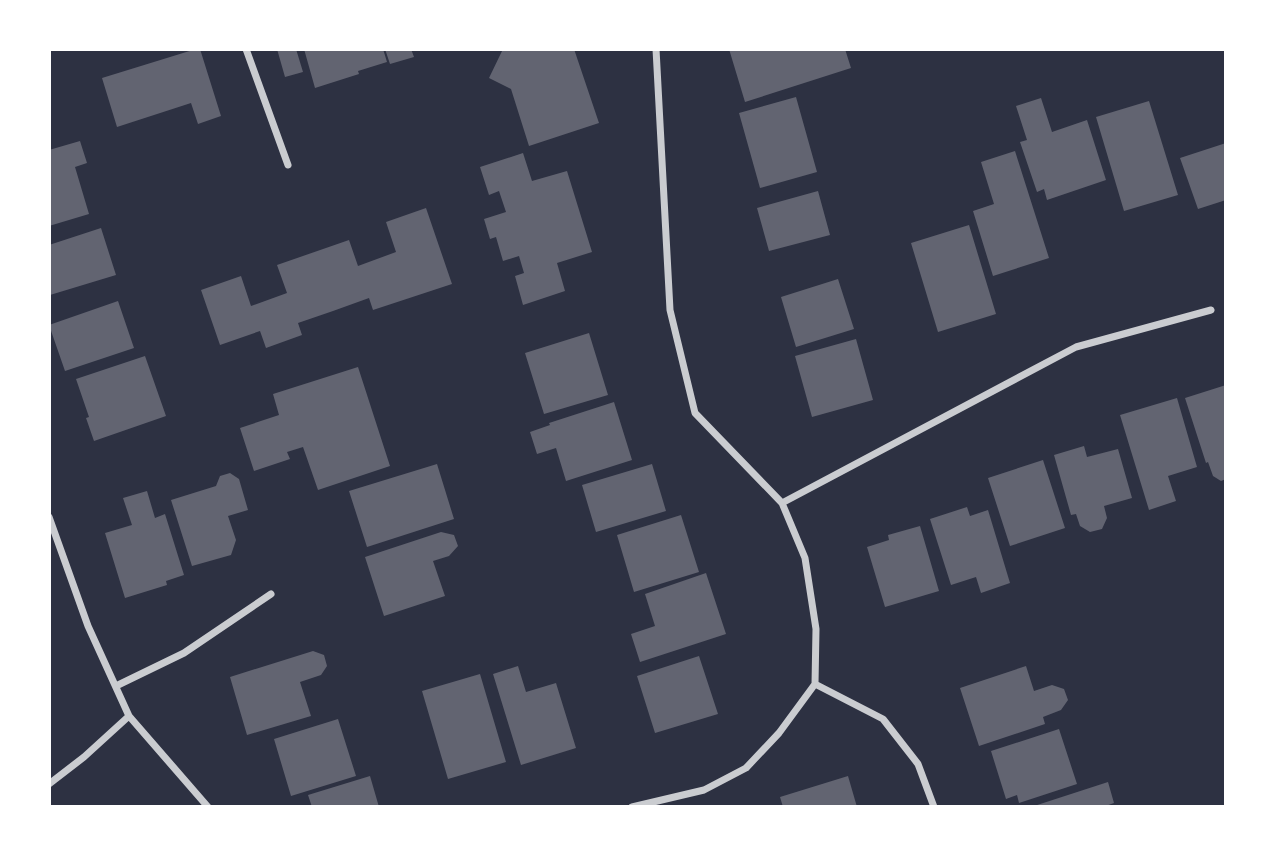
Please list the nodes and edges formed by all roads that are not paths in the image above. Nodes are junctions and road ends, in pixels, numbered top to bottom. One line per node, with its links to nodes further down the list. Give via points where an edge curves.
1 (246, 49): 3 (street)
2 (656, 49): 5 (street, via 670,310 695,413)
3 (288, 165)
4 (1211, 310): 5 (street, via 1076,347)
5 (782, 503): 8 (street, via 805,558 816,629)
6 (49, 517): 9 (street, via 88,626)
7 (271, 594): 9 (street, via 184,653)
8 (815, 684): 13 (street, via 746,768 704,790); 14 (street, via 883,719 918,764)
9 (116, 687): 10 (street)
10 (129, 716): 11 (street); 12 (street)
11 (49, 784)
12 (208, 807)
13 (632, 807)
14 (934, 807)

